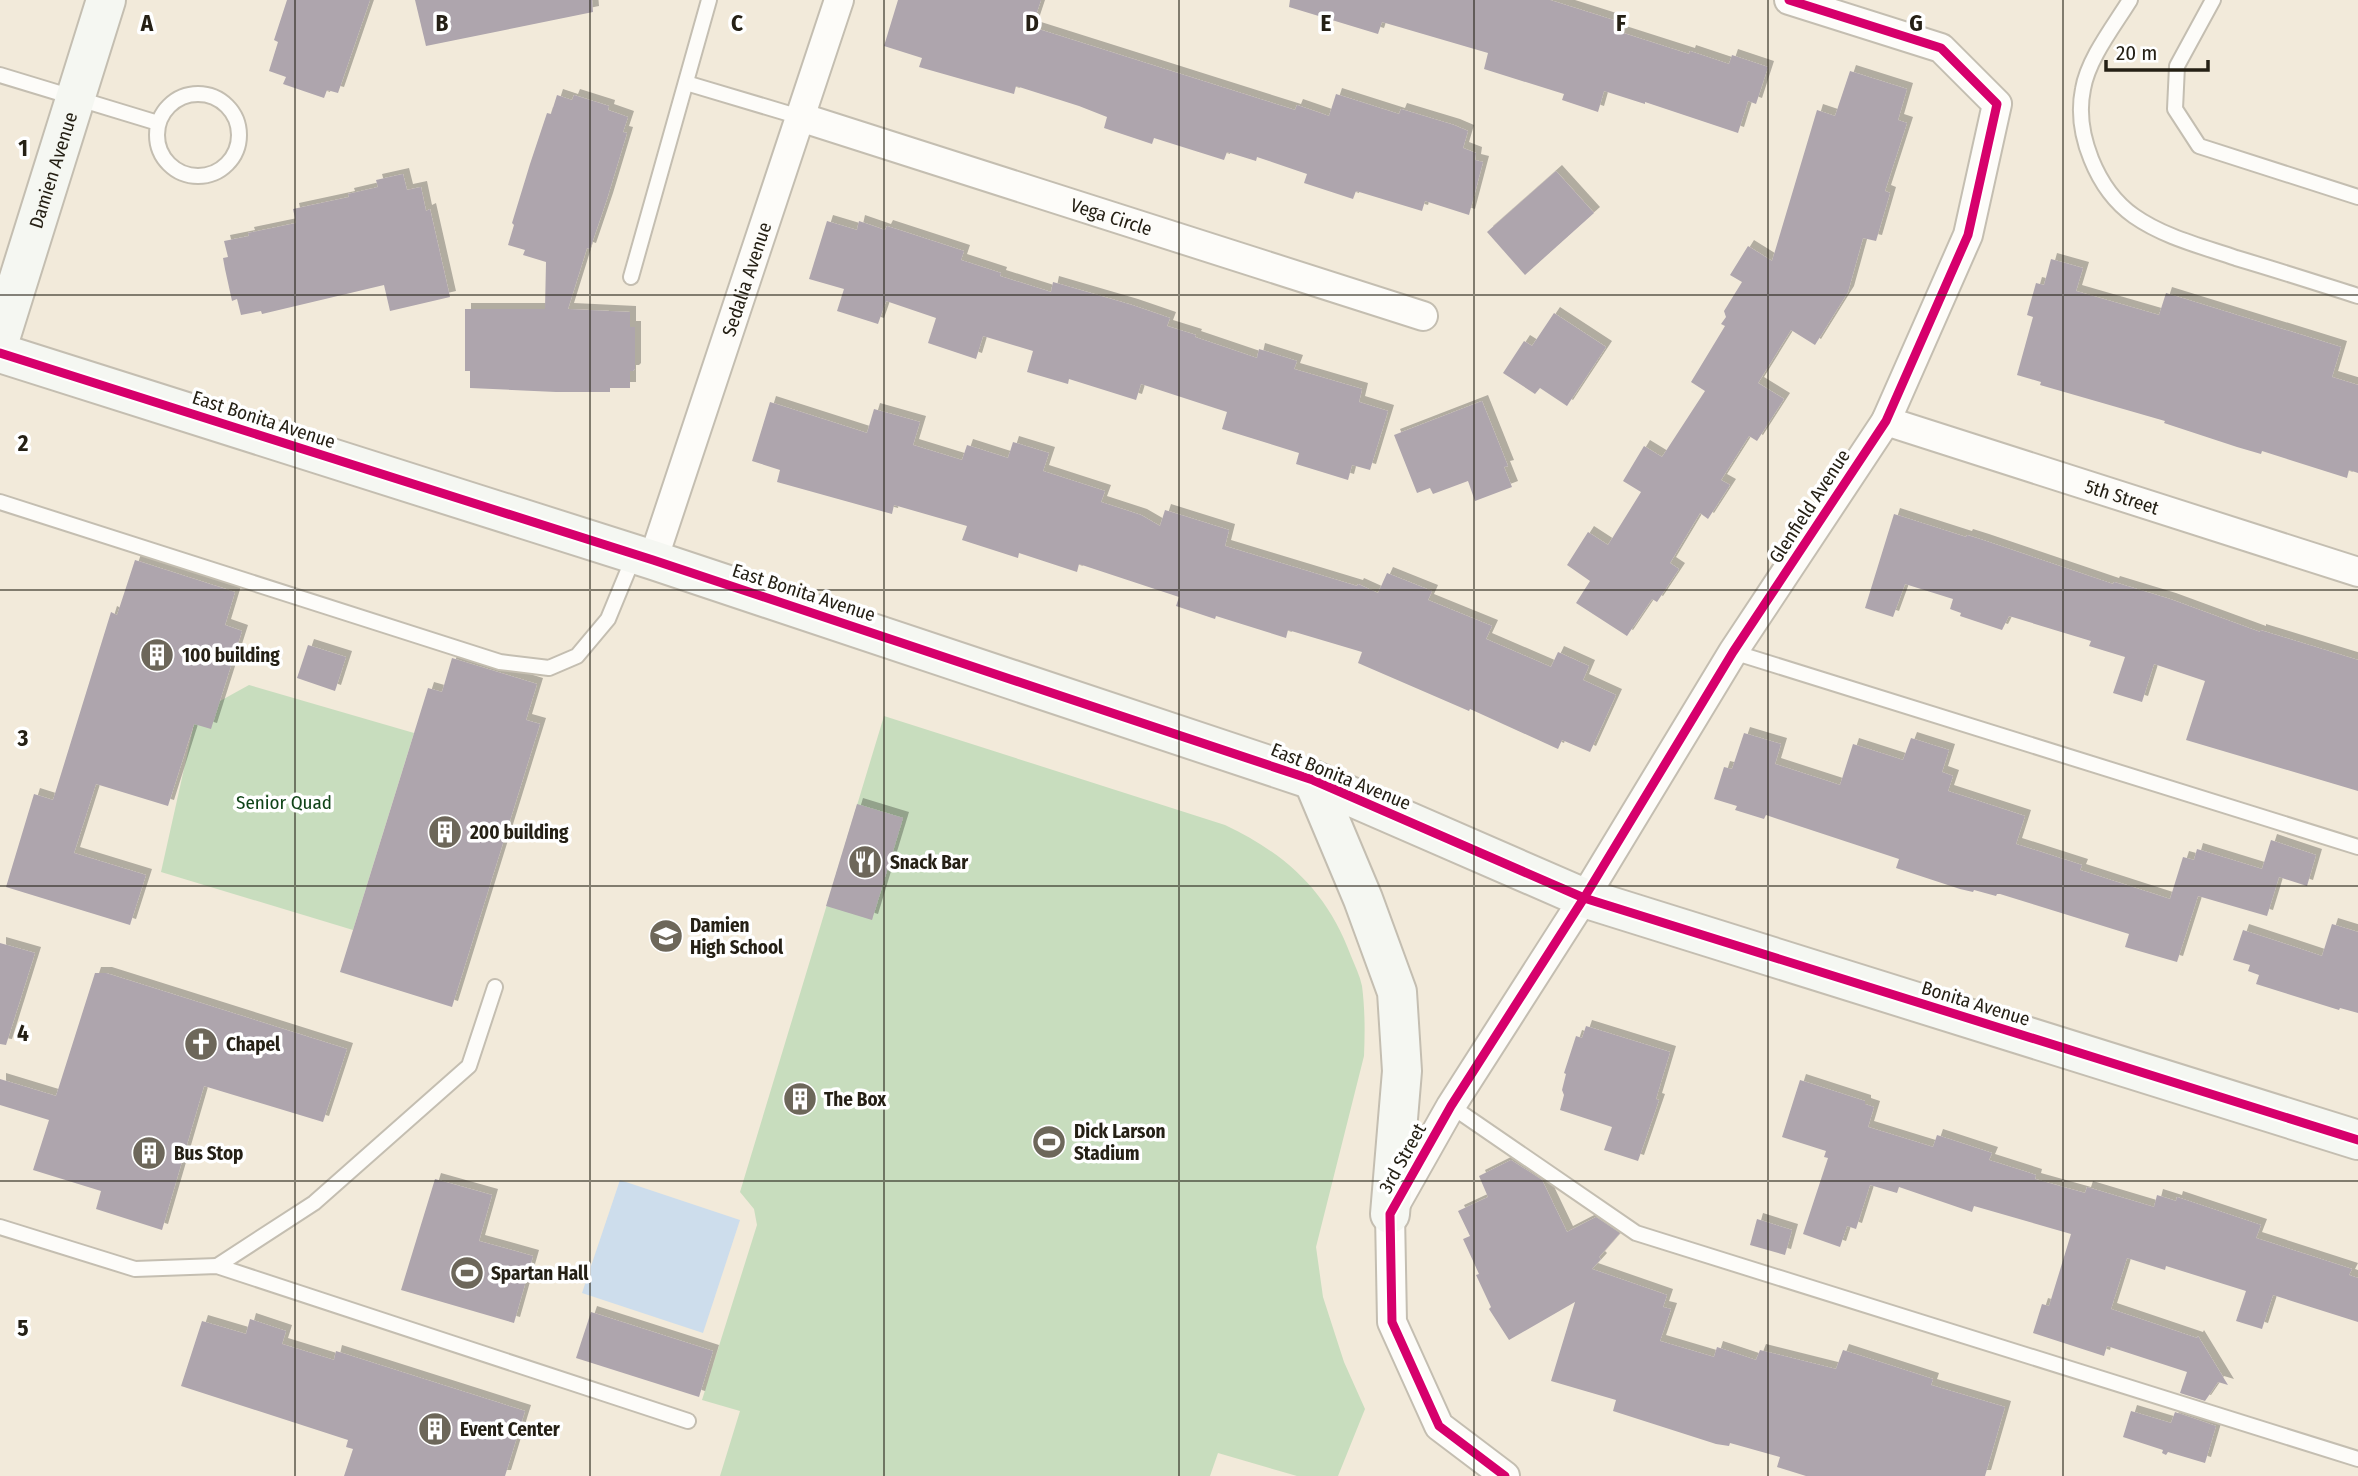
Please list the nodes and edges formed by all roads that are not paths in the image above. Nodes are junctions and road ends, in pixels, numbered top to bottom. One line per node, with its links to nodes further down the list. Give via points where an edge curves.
1 (106, 0): 9 (main road, Damien Avenue)
2 (709, 0): 8 (lane)
3 (839, 0): 10 (street, Sedalia Avenue)
4 (1789, 0): 18 (street, Glenfield Avenue, via 1941,48 1997,104 1968,234)
5 (2130, 0): 14 (lane, via 2097,53 2083,89 2089,158 2105,185 2132,215 2174,238)
6 (2213, 0): 12 (lane, via 2178,66 2175,109 2199,146)
7 (0, 75): 9 (lane)
8 (685, 83): 10 (lane); 13 (lane)
9 (74, 98): 11 (lane); 16 (main road, Damien Avenue)
10 (800, 117): 15 (street, Vega Circle); 20 (street, Sedalia Avenue)
11 (158, 123): 11 (lane, via 156,135 163,158 181,173 209,175 231,160 238,147 236,119 229,108 204,94 171,104)
12 (2358, 197)
13 (631, 277)
14 (2358, 296)
15 (1423, 316)
16 (0, 339)
17 (0, 353): 20 (main road, East Bonita Avenue)
18 (1886, 421): 21 (street, 5th Street); 22 (street, Glenfield Avenue)
19 (0, 502): 20 (lane, via 500,662 549,668 577,656 608,619)
20 (644, 558): 23 (main road, East Bonita Avenue)
21 (2358, 572)
22 (1734, 652): 24 (lane); 25 (street, Glenfield Avenue)
23 (1313, 780): 25 (main road, East Bonita Avenue); 29 (main road, via 1397,992 1402,1071)
24 (2358, 847)
25 (1584, 898): 27 (street, 3rd Street); 28 (main road, Bonita Avenue)
26 (495, 987): 31 (lane, via 469,1066 314,1203)
27 (1451, 1106): 29 (street, 3rd Street); 33 (lane, via 1636,1233)
28 (2358, 1140)
29 (1390, 1214): 34 (street, 3rd Street, via 1392,1322 1439,1426)
30 (0, 1227): 31 (lane, via 135,1269)
31 (217, 1266): 32 (lane)
32 (688, 1421)
33 (2358, 1459)
34 (1505, 1476)

